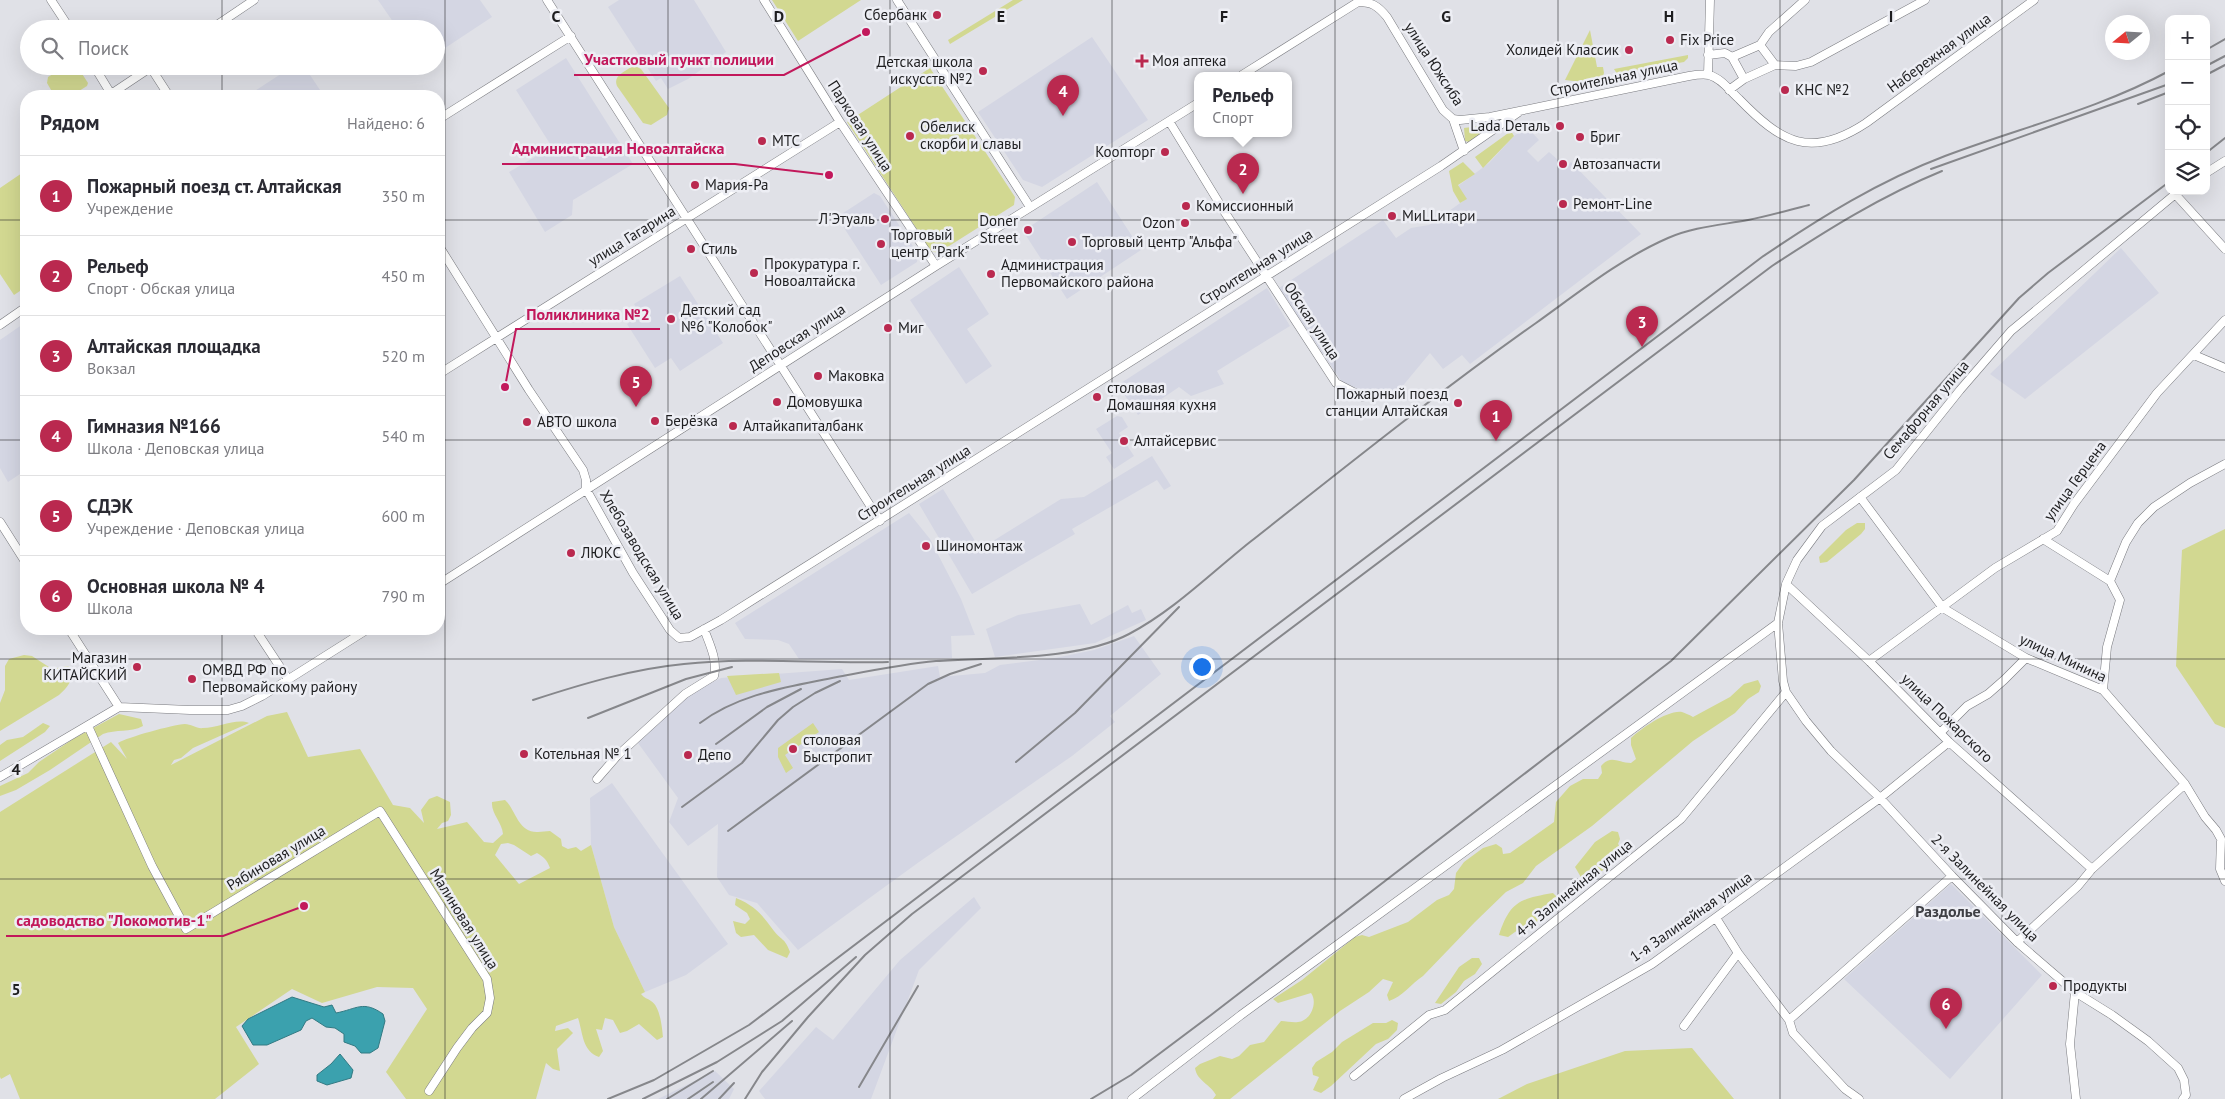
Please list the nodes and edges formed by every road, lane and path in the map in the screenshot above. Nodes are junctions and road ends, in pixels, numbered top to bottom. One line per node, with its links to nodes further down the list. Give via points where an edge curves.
1 (51, 0): 11 (street)
2 (254, 0): 12 (street)
3 (547, 0): 13 (street)
4 (764, 0): 33 (street, Парковая улица)
5 (896, 0): 39 (street)
6 (1710, 0): 15 (street)
7 (1805, 0): 14 (street, via 1769,32)
8 (1925, 0): 17 (street, via 1811,62 1796,66)
9 (2034, 0): 27 (street, Набережная улица, via 1859,128 1829,141 1808,143 1792,140 1771,128)
10 (1368, 1): 18 (street, улица Южсиба, via 1358,2); 31 (street, улица Южсиба, via 1386,17 1443,110)
11 (64, 20)
12 (224, 20)
13 (571, 36): 30 (street); 40 (street)
14 (1760, 45): 16 (street); 17 (street)
15 (1708, 54): 16 (street, via 1725,53); 22 (street)
16 (1732, 58): 23 (street)
17 (1775, 64): 23 (street)
18 (1247, 72)
19 (99, 75): 24 (street)
20 (140, 75): 25 (street)
21 (157, 75): 26 (street)
22 (1708, 75): 27 (street); 29 (street, Строительная улица, via 1689,76)
23 (1744, 79): 27 (street)
24 (108, 90)
25 (118, 90)
26 (165, 90)
27 (1730, 90)
28 (1194, 105): 32 (street, Деповская улица)
29 (1520, 112): 31 (street, via 1472,120); 34 (street, Строительная улица)
30 (445, 115)
31 (1452, 119): 34 (street, улица Южсиба)
32 (1169, 121): 39 (street, Деповская улица); 44 (street, Обская улица)
33 (840, 122): 40 (street, улица Гагарина); 43 (street, Парковая улица)
34 (1464, 151): 44 (street, Строительная улица)
35 (2225, 161): 36 (street)
36 (2210, 171)
37 (2175, 195): 56 (street, Семафорная улица, via 2011,331 1896,470)
38 (2179, 195): 41 (street, Семафорная улица)
39 (1030, 207): 43 (street, Деповская улица)
40 (687, 218): 48 (street, улица Гагарина); 50 (street)
41 (2225, 249)
42 (445, 256): 48 (street, Хлебозаводская улица)
43 (936, 266): 50 (street, Деповская улица)
44 (1266, 277): 53 (street, Обская улица, via 1336,383); 57 (street, Строительная улица)
45 (20, 311): 47 (street)
46 (2225, 320): 49 (street, улица Герцена)
47 (0, 325)
48 (496, 338): 52 (street, улица Гагарина); 55 (street, Хлебозаводская улица, via 583,470)
49 (2194, 355): 51 (street); 59 (street, улица Герцена, via 2157,393 2057,531)
50 (781, 366): 55 (street, Деповская улица); 57 (street)
51 (2225, 368)
52 (445, 370)
53 (1363, 397)
54 (2225, 464): 62 (street, via 2154,507 2138,523 2126,542)
55 (586, 489): 61 (street, Деповская улица); 70 (street, Хлебозаводская улица, via 633,573 670,630 679,638)
56 (1860, 497): 63 (street, Семафорная улица, via 1822,526 1796,560); 64 (street, улица Минина)
57 (880, 521): 66 (street, Строительная улица)
58 (0, 522): 60 (street)
59 (2043, 539): 62 (street); 64 (street, улица Герцена, via 1995,568)
60 (20, 554)
61 (445, 580)
62 (2110, 581): 74 (street, via 2120,600 2107,647)
63 (1786, 584): 65 (street, Семафорная улица); 72 (street, улица Пожарского)
64 (1943, 608): 71 (street, улица Минина); 72 (street, улица Герцена)
65 (1778, 622): 75 (street, Семафорная улица); 97 (street, via 1241,1015)
66 (704, 628): 70 (street, Строительная улица); 81 (street, via 714,657 714,676 686,694 617,756)
67 (72, 635): 76 (street)
68 (258, 635): 73 (street)
69 (358, 635): 73 (street)
70 (690, 637)
71 (2026, 658): 74 (street, улица Минина); 78 (street, via 1988,694 1967,706)
72 (1868, 661): 78 (street, улица Пожарского)
73 (288, 679): 76 (street, via 250,703 235,708)
74 (2103, 690): 82 (street, улица Минина)
75 (1786, 692): 83 (street, Семафорная улица, via 1831,751); 95 (street, 4-я Залинейная улица, via 1681,819 1445,1010 1429,1015)
76 (119, 707): 77 (street)
77 (88, 726): 80 (street); 84 (street, Рябиновая улица, via 152,866 186,929)
78 (1941, 732): 79 (street, улица Пожарского)
79 (1949, 742): 83 (street, 1-я Залинейная улица); 86 (street, улица Пожарского)
80 (0, 778)
81 (597, 779)
82 (2184, 784): 85 (street, улица Минина); 86 (street)
83 (1880, 798): 87 (street, 2-я Залинейная улица); 89 (street, 1-я Залинейная улица)
84 (380, 811): 96 (street, Малиновая улица, via 486,979 490,998 487,1013 457,1048)
85 (2223, 840): 88 (street, улица Минина, via 2220,869)
86 (2092, 869): 90 (street)
87 (1952, 876): 90 (street, 2-я Залинейная улица); 93 (street)
88 (2225, 881)
89 (1716, 918): 91 (street); 98 (street, 1-я Залинейная улица, via 1652,964 1502,1050)
90 (2017, 942): 92 (street, 2-я Залинейная улица)
91 (1738, 953): 93 (street); 94 (street)
92 (2075, 992): 100 (street, via 2070,1044); 101 (street, 2-я Залинейная улица, via 2112,1015 2178,1068 2184,1080 2186,1095)
93 (1789, 1020): 99 (street, via 1793,1033 1845,1089)
94 (1684, 1026)
95 (1354, 1076)
96 (429, 1091)
97 (1132, 1099)
98 (1404, 1099)
99 (1859, 1099)
100 (2076, 1099)
101 (2183, 1099)

